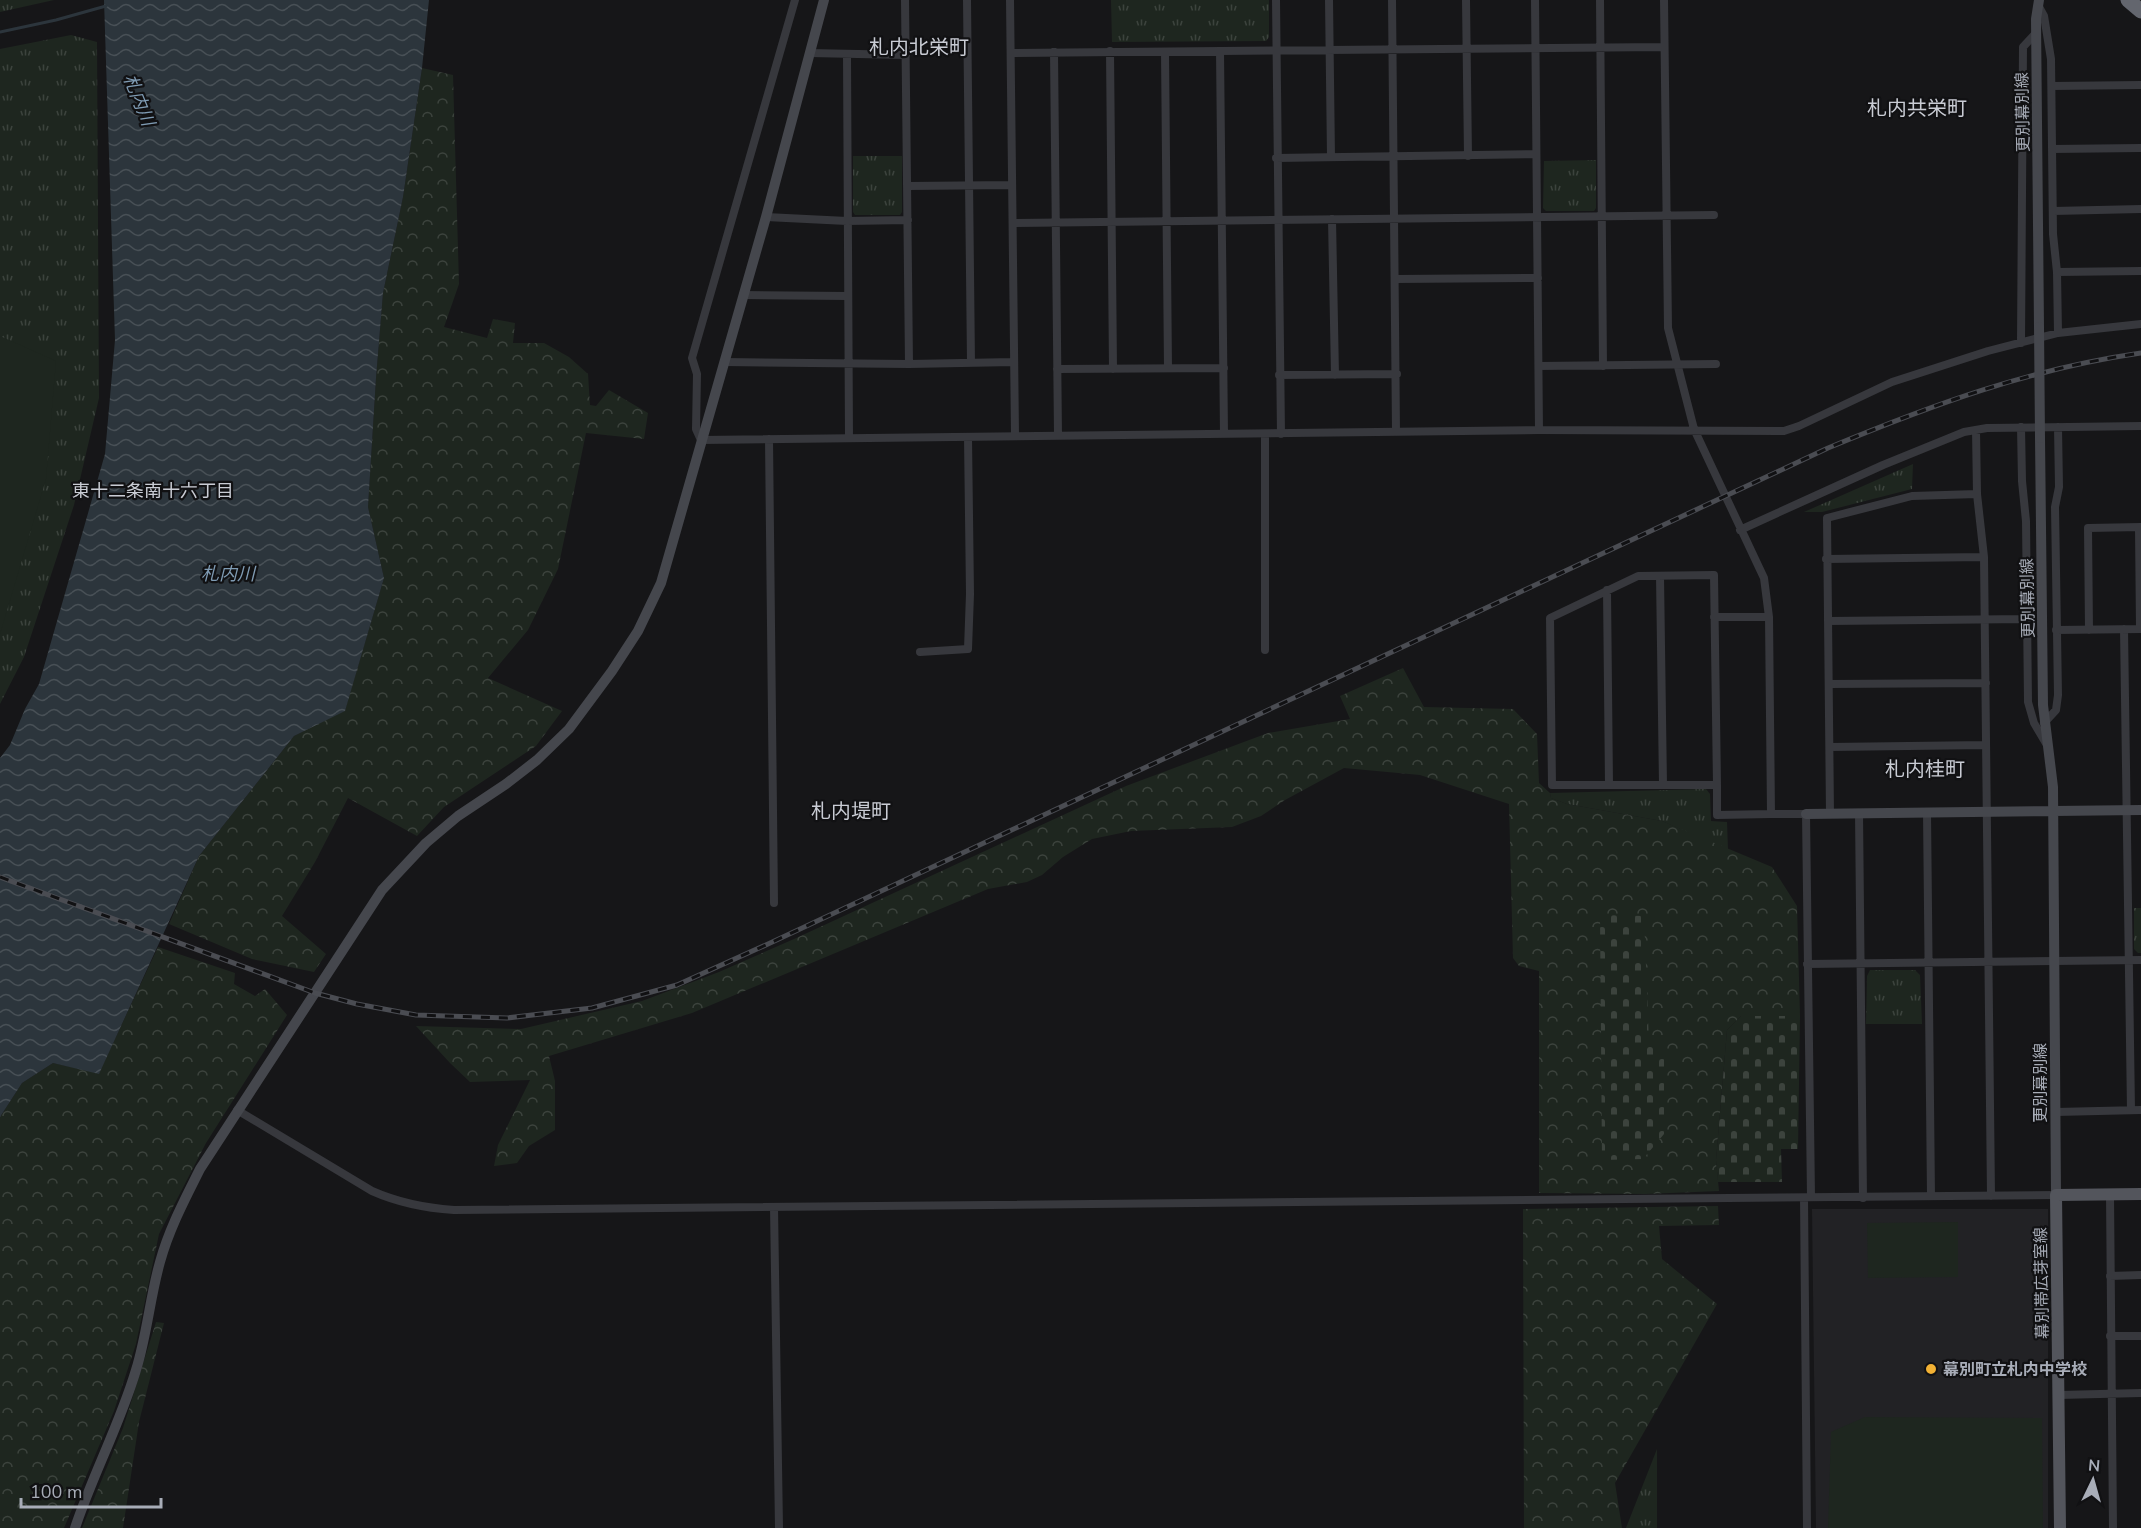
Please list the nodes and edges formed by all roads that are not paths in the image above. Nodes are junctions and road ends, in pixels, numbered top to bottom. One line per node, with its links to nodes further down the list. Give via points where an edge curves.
1 (795, 0): 101 (street, via 692,358 697,374 696,429)
2 (824, 0): 28 (street)
3 (905, 0): 31 (street)
4 (967, 0): 41 (street)
5 (1010, 0): 29 (street)
6 (1276, 0): 21 (street)
7 (1329, 0): 22 (street)
8 (1392, 0): 23 (street)
9 (1466, 0): 20 (street)
10 (1535, 0): 19 (street)
11 (1600, 0): 17 (street)
12 (1664, 0): 18 (street)
13 (2128, 0): 15 (highway)
14 (2039, 2): 16 (street, 更別幕別線); 33 (street, via 2051,59)
15 (2141, 10)
16 (2036, 33): 69 (street, via 2022,47); 122 (street, 更別幕別線, bridge)
17 (1600, 47): 18 (street); 19 (street); 48 (street)
18 (1664, 47): 46 (street)
19 (1536, 48): 20 (street); 36 (street)
20 (1466, 49): 23 (street); 37 (street)
21 (1276, 50): 22 (street); 26 (street); 39 (street)
22 (1330, 50): 23 (street); 40 (street)
23 (1392, 50): 38 (street)
24 (1110, 51): 25 (street); 27 (street); 59 (street)
25 (1165, 51): 26 (street); 57 (street)
26 (1220, 51): 54 (street)
27 (1054, 52): 29 (street); 58 (street)
28 (810, 53): 30 (street); 49 (street)
29 (1011, 53): 42 (street)
30 (847, 55): 31 (street); 56 (street)
31 (906, 55): 43 (street)
32 (2141, 85): 33 (street)
33 (2052, 86): 35 (street)
34 (2141, 148): 35 (street)
35 (2052, 149): 45 (street)
36 (1535, 154): 37 (street); 50 (street)
37 (1468, 156): 38 (street)
38 (1394, 157): 40 (street); 51 (street)
39 (1276, 158): 40 (street); 55 (street)
40 (1331, 158)
41 (969, 185): 42 (street); 43 (street); 72 (street)
42 (1012, 185): 60 (street)
43 (908, 186): 53 (street)
44 (2141, 209): 45 (street)
45 (2053, 211): 62 (street)
46 (1665, 215): 47 (street); 48 (street); 75 (street, via 1668,328)
47 (1714, 215)
48 (1602, 216): 50 (street); 78 (street)
49 (766, 217): 56 (street); 65 (street)
50 (1537, 217): 51 (street); 63 (street)
51 (1395, 218): 52 (street); 64 (street)
52 (1332, 219): 55 (street); 85 (street)
53 (908, 220): 56 (street); 74 (street)
54 (1222, 220): 55 (street); 57 (street); 80 (street)
55 (1278, 220): 84 (street)
56 (847, 221): 66 (street)
57 (1167, 221): 59 (street); 79 (street)
58 (1056, 222): 59 (street); 60 (street); 81 (street)
59 (1111, 222): 82 (street)
60 (1013, 223): 71 (street)
61 (2141, 271): 62 (street)
62 (2057, 272): 68 (street)
63 (1538, 278): 64 (street); 77 (street)
64 (1395, 279): 83 (street)
65 (743, 295): 66 (street); 70 (street)
66 (848, 296): 73 (street)
67 (2141, 324): 68 (street)
68 (2058, 333): 69 (street)
69 (2021, 343): 89 (street, via 1892,382 1784,431)
70 (724, 362): 73 (street); 101 (street)
71 (1014, 362): 72 (street); 96 (street)
72 (971, 363): 74 (street)
73 (848, 364): 74 (street); 99 (street)
74 (909, 364)
75 (1677, 364): 76 (street); 78 (street); 89 (street)
76 (1716, 364)
77 (1539, 366): 78 (street); 90 (street)
78 (1603, 366)
79 (1168, 368): 80 (street); 82 (street)
80 (1224, 368): 93 (street)
81 (1057, 369): 82 (street); 97 (street)
82 (1113, 369)
83 (1396, 374): 85 (street); 92 (street)
84 (1279, 375): 85 (street); 95 (street)
85 (1335, 375)
86 (2141, 426): 88 (street)
87 (2020, 427): 88 (street); 91 (street); 112 (street)
88 (2058, 427): 116 (street)
89 (1694, 429): 90 (street); 104 (street)
90 (1539, 430): 92 (street)
91 (1976, 430): 102 (street); 104 (street, via 1883,465)
92 (1396, 432): 95 (street)
93 (1224, 434): 94 (street); 97 (street)
94 (1265, 434): 95 (street); 118 (street)
95 (1281, 434)
96 (1014, 435): 97 (street); 98 (street)
97 (1059, 435)
98 (968, 437): 99 (street); 119 (street, via 968,649)
99 (849, 438): 100 (street)
100 (769, 439): 101 (street); 138 (street)
101 (701, 440): 146 (street, via 661,583 638,631 612,671 552,747 458,816 382,890)
102 (1977, 494): 105 (street); 106 (street, via 1912,496 1827,518)
103 (2140, 528): 115 (street); 117 (street, via 2088,528)
104 (1740, 530): 110 (street, via 1764,578)
105 (1984, 557): 106 (street); 111 (street)
106 (1827, 559): 113 (street)
107 (1660, 576): 108 (street, via 1638,576); 109 (street, via 1714,575); 126 (street)
108 (1607, 590): 128 (street); 128 (street, via 1550,618 1552,785)
109 (1714, 617): 110 (street); 127 (street)
110 (1768, 617): 135 (street)
111 (1984, 619): 112 (street); 113 (street); 120 (street)
112 (2027, 619): 124 (street, via 2028,702)
113 (1828, 621): 121 (street)
114 (2124, 629): 115 (street); 117 (street); 130 (street)
115 (2140, 629)
116 (2056, 630): 117 (street); 122 (street, via 2056,710)
117 (2089, 630)
118 (1265, 650)
119 (920, 652)
120 (1986, 682): 121 (street); 123 (street)
121 (1829, 684): 125 (street)
122 (2044, 723): 124 (street, 更別幕別線)
123 (1986, 745): 125 (street); 132 (street)
124 (2047, 745): 129 (street, 更別幕別線, via 2054,788)
125 (1830, 747): 137 (street)
126 (1663, 785): 127 (street); 128 (street)
127 (1717, 785): 135 (street, via 1717,815)
128 (1609, 786)
129 (2053, 810): 130 (street); 132 (street); 141 (street, 更別幕別線)
130 (2127, 810): 131 (street); 139 (street)
131 (2141, 810)
132 (1986, 811): 133 (street); 142 (street)
133 (1927, 812): 134 (street); 144 (street)
134 (1859, 813): 137 (street); 143 (street)
135 (1771, 814): 136 (street)
136 (1806, 814): 137 (street); 145 (street)
137 (1830, 814)
138 (774, 903)
139 (2128, 960): 140 (street); 141 (street); 147 (street)
140 (2141, 960)
141 (2054, 961): 142 (street); 149 (street, 更別幕別線)
142 (1988, 962): 144 (street); 154 (street)
143 (1860, 963): 144 (street); 145 (street); 156 (street)
144 (1929, 963): 153 (street)
145 (1807, 964): 155 (street)
146 (237, 1110): 157 (street, via 372,1191 422,1208); 165 (street, via 176,1216 160,1261 137,1367)
147 (2131, 1110): 148 (street); 149 (street)
148 (2141, 1110)
149 (2056, 1112): 151 (street, 更別幕別線)
150 (2141, 1194): 152 (main road)
151 (2056, 1195): 152 (main road); 154 (street); 164 (main road, 幕別帯広芽室線)
152 (2110, 1195): 159 (street)
153 (1931, 1196): 154 (street); 156 (street)
154 (1991, 1196)
155 (1808, 1198): 156 (street); 157 (street); 167 (street)
156 (1863, 1198)
157 (774, 1207): 166 (street)
158 (2141, 1275): 159 (street)
159 (2110, 1276): 160 (street)
160 (2110, 1336): 161 (street); 163 (street)
161 (2141, 1336)
162 (2141, 1393): 163 (street)
163 (2111, 1394): 164 (street); 169 (street)
164 (2059, 1395): 168 (main road, 幕別帯広芽室線)
165 (75, 1528)
166 (779, 1528)
167 (1807, 1528)
168 (2060, 1528)
169 (2113, 1528)

